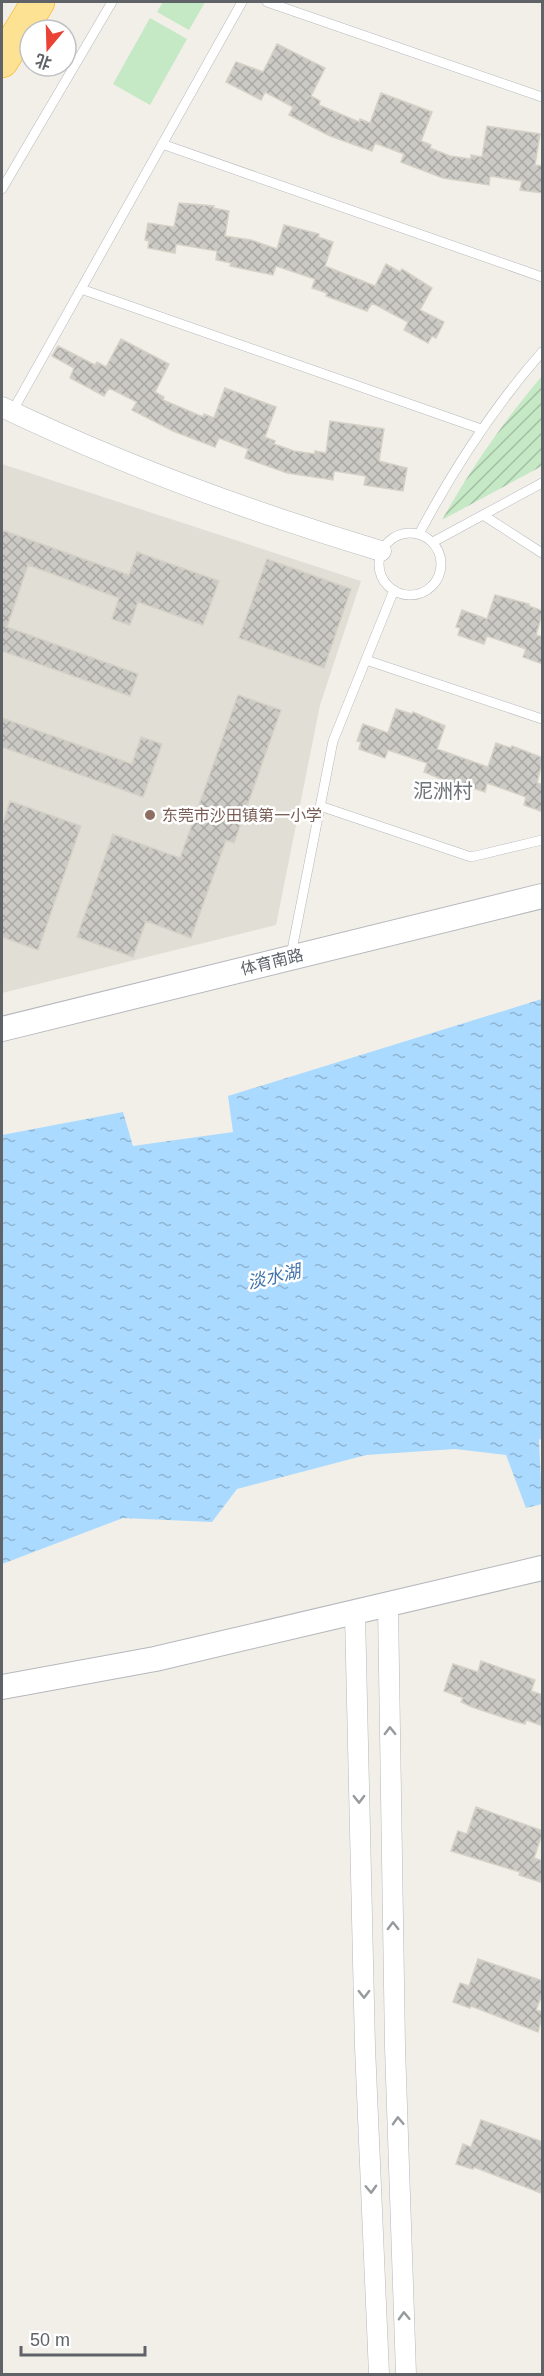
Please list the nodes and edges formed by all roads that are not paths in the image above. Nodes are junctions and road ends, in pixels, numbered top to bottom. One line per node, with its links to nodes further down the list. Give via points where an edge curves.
1 (38, 2): 5 (highway)
2 (112, 2): 8 (lane)
3 (242, 2): 7 (lane)
4 (267, 2): 6 (lane)
5 (2, 61)
6 (543, 97)
7 (162, 144): 9 (lane); 10 (lane)
8 (2, 189)
9 (543, 277)
10 (81, 289): 12 (lane); 13 (lane)
11 (543, 352): 13 (lane)
12 (7, 409): 18 (street, via 193,490)
13 (481, 429): 16 (lane)
14 (543, 483): 15 (lane)
15 (483, 515): 17 (lane); 19 (lane)
16 (419, 534): 17 (lane); 18 (lane, via 400,534)
17 (433, 542): 20 (lane, via 441,567 435,583 412,595)
18 (381, 551): 20 (lane, via 379,569)
19 (543, 553)
20 (394, 590): 21 (lane)
21 (366, 660): 22 (lane); 23 (lane, via 333,741)
22 (543, 719)
23 (321, 806): 24 (lane, via 471,857); 26 (lane)
24 (543, 840)
25 (543, 896): 26 (street, 体育南路)
26 (290, 957): 27 (street, 体育南路)
27 (2, 1029)
28 (543, 1568): 29 (street)
29 (388, 1606): 30 (street); 33 (street, one-way to 29)
30 (355, 1614): 31 (street, via 155,1659); 32 (street, one-way to 32)
31 (2, 1687)
32 (365, 2047): 33 (street); 34 (street, one-way to 34)
33 (395, 2047): 35 (street, one-way to 33)
34 (379, 2374)
35 (406, 2374)

